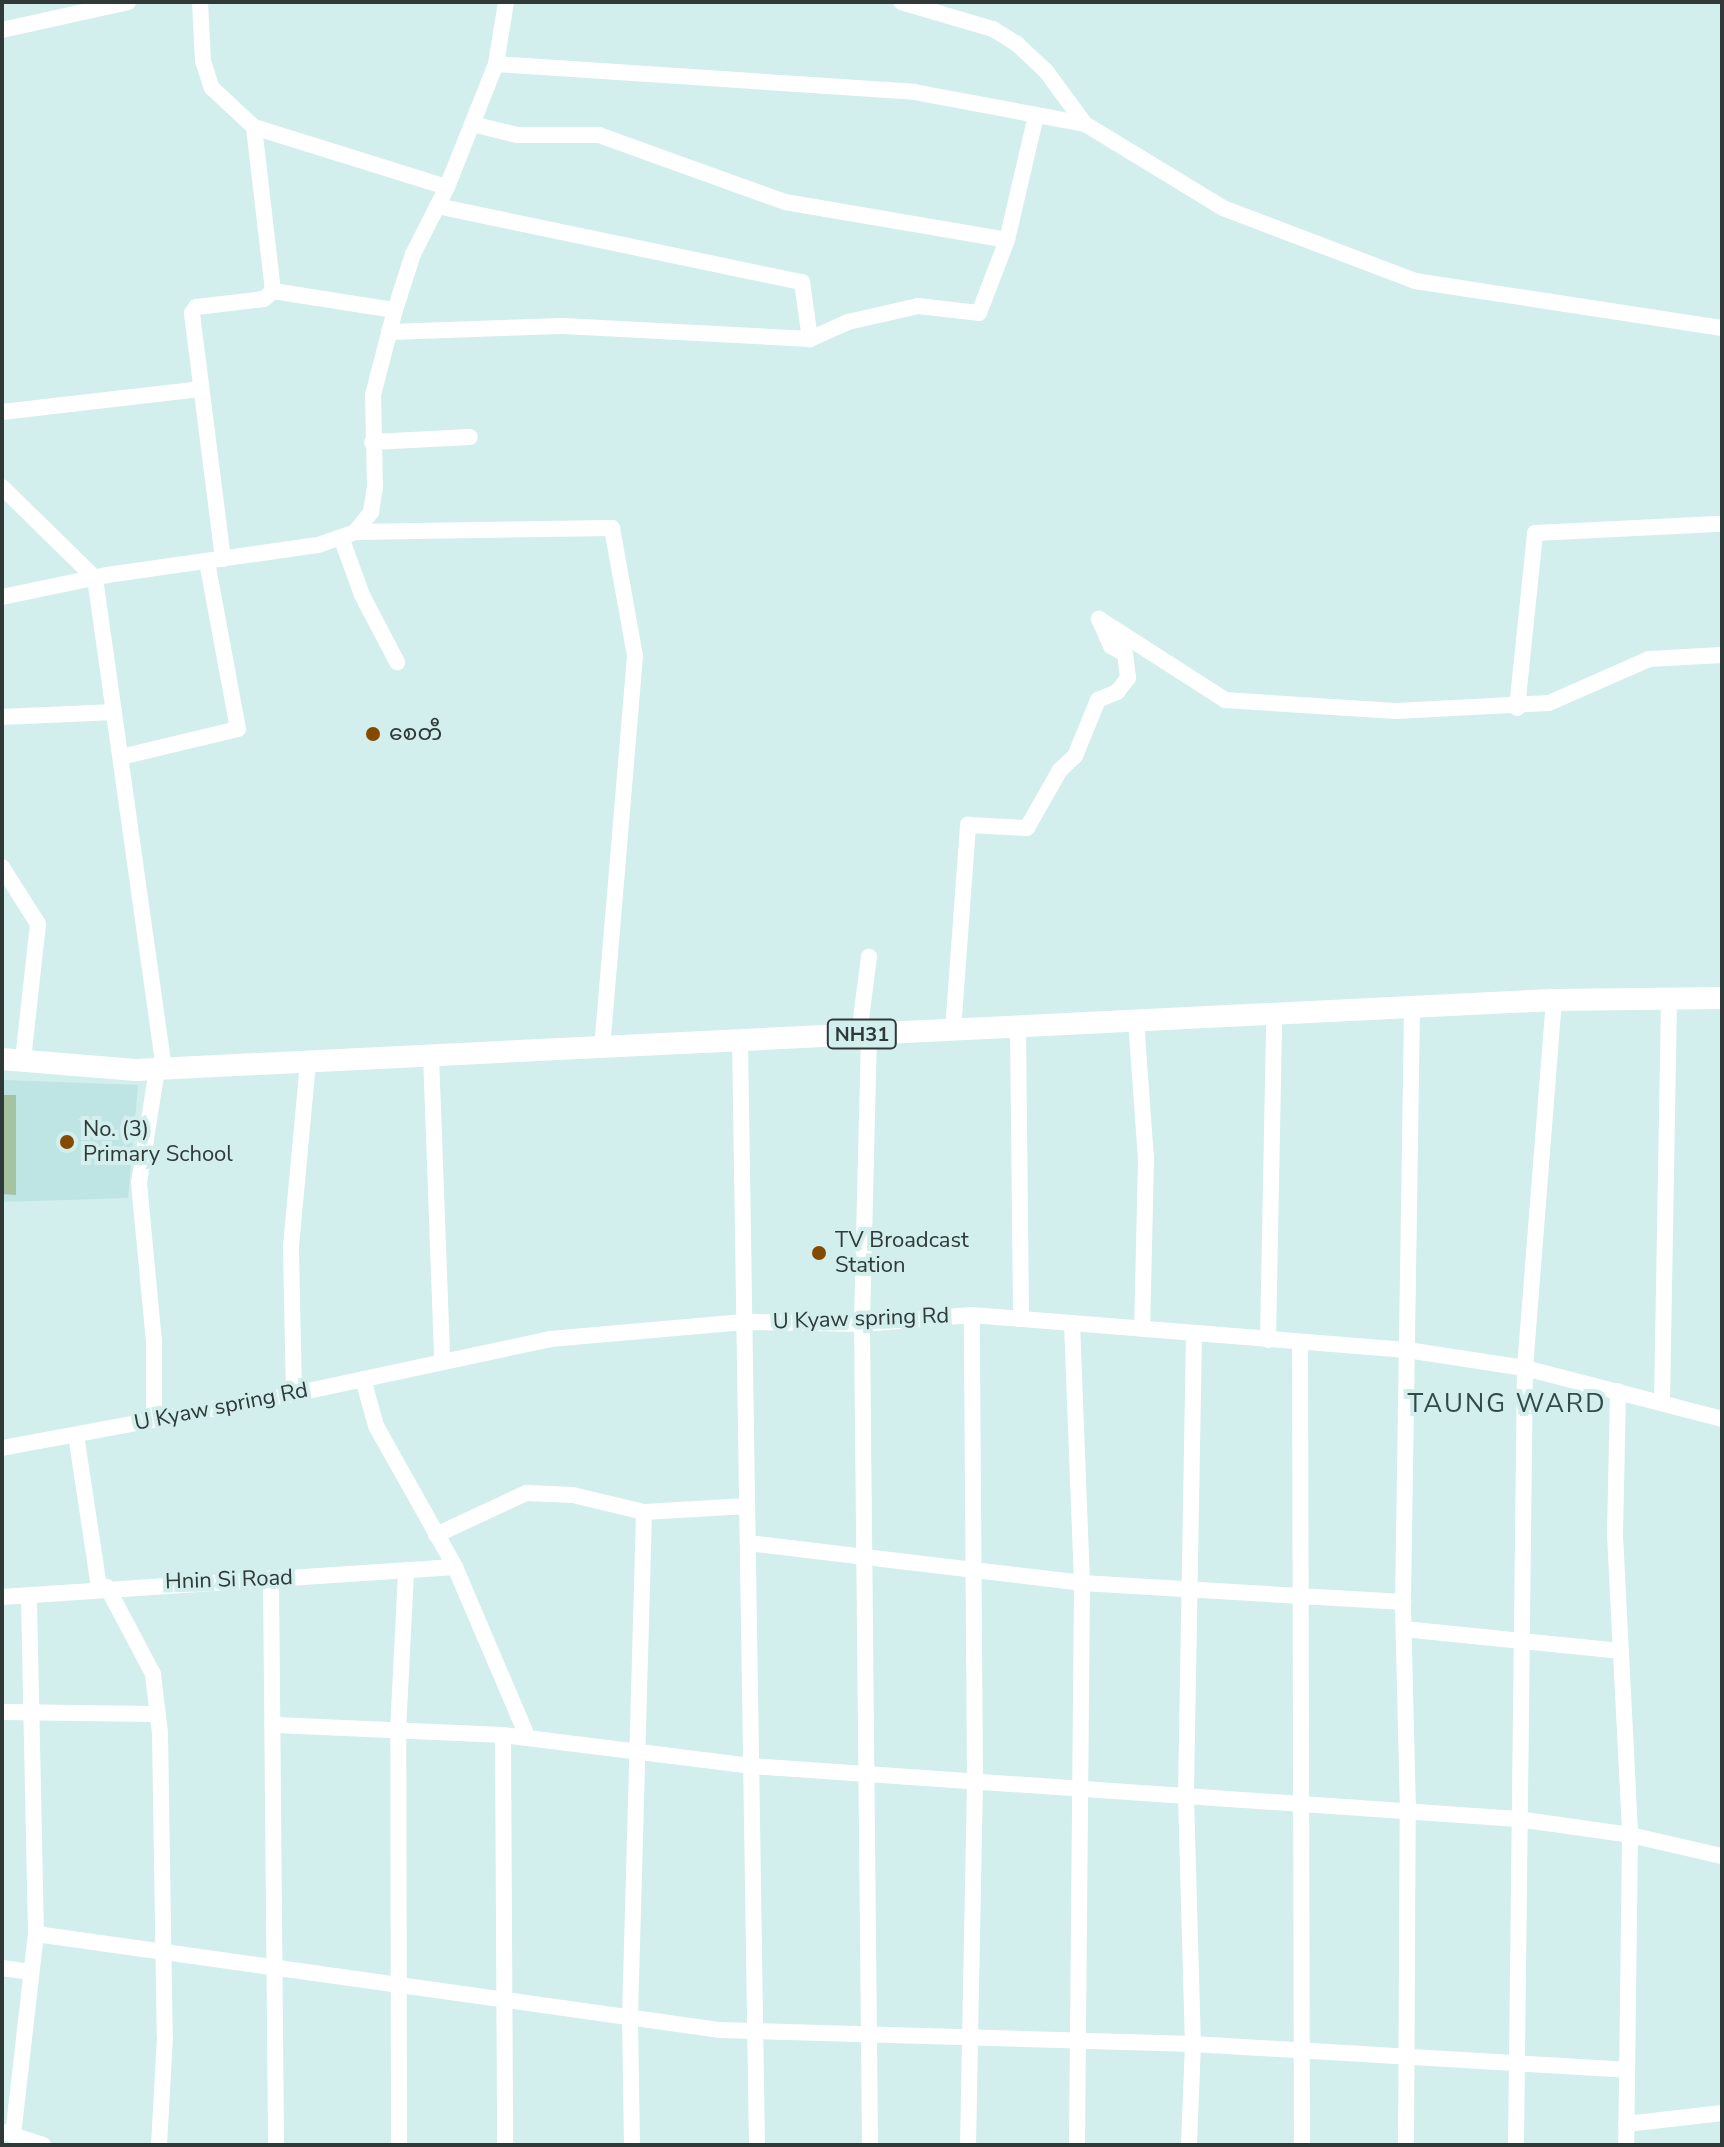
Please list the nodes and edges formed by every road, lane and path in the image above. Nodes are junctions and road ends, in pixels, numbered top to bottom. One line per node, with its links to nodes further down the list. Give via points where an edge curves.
1 (128, 2): 5 (street)
2 (200, 2): 10 (street, via 203,61 212,88)
3 (506, 2): 6 (street)
4 (901, 2): 9 (street, via 993,29 1017,44 1046,71)
5 (2, 30)
6 (496, 64): 7 (street, via 914,92); 8 (street)
7 (1036, 115): 9 (street); 13 (street)
8 (472, 124): 11 (street); 13 (street, via 517,135 599,135 785,202)
9 (1085, 124): 16 (street, via 1223,208 1415,281)
10 (254, 127): 11 (street); 14 (street)
11 (447, 187): 12 (street)
12 (437, 206): 15 (street, via 413,254); 18 (street, via 802,282)
13 (1007, 240): 18 (street, via 979,313 918,306 848,322)
14 (273, 291): 15 (street); 19 (street, via 264,299 196,307 192,313)
15 (395, 310): 17 (street)
16 (1722, 328)
17 (389, 332): 18 (street, via 563,326); 22 (street, via 373,395)
18 (810, 339)
19 (200, 389): 20 (street); 26 (street)
20 (2, 412)
21 (470, 437): 22 (street)
22 (372, 442): 25 (street, via 371,512)
23 (2, 487): 27 (street)
24 (1722, 524): 31 (street, via 1535,533)
25 (348, 535): 26 (street); 30 (street, via 362,595); 47 (street, via 612,528 635,656)
26 (215, 560): 27 (street); 34 (street, via 238,729)
27 (95, 578): 28 (street); 32 (street)
28 (2, 597)
29 (1722, 655): 31 (street, via 1649,659 1549,703)
30 (397, 662)
31 (1517, 708): 44 (street, via 1396,711 1225,700 1099,619 1111,646 1125,654 1128,678 1117,692 1098,700 1075,756 1060,770 1027,828 968,825)
32 (114, 712): 33 (street); 34 (street)
33 (2, 717)
34 (121, 757): 51 (street)
35 (2, 867): 49 (street, via 38,924)
36 (869, 957): 45 (street)
37 (1669, 998): 38 (highway, NH31); 39 (highway, NH31); 67 (street)
38 (1722, 998)
39 (1554, 1000): 40 (highway, NH31); 63 (street)
40 (1412, 1007): 41 (highway, NH31); 61 (street)
41 (1274, 1014): 42 (highway, NH31); 59 (street)
42 (1136, 1020): 43 (highway, NH31); 57 (street, via 1146,1158)
43 (1018, 1026): 44 (highway, NH31); 53 (street)
44 (953, 1030): 45 (highway, NH31)
45 (864, 1034): 46 (highway, NH31); 56 (street)
46 (740, 1040): 47 (highway, NH31); 54 (street)
47 (602, 1047): 48 (highway, NH31)
48 (431, 1055): 50 (highway, NH31); 62 (street)
49 (13, 1059): 51 (highway, NH31)
50 (308, 1061): 51 (highway, NH31); 66 (street, via 291,1246)
51 (161, 1069): 69 (street, via 139,1183 154,1342)
52 (972, 1315): 53 (street, U Kyaw spring Rd); 56 (street, U Kyaw spring Rd); 78 (street)
53 (1021, 1319): 55 (street, U Kyaw spring Rd)
54 (744, 1322): 56 (street, U Kyaw spring Rd); 62 (street, U Kyaw spring Rd, via 550,1339); 72 (street)
55 (1072, 1323): 57 (street, U Kyaw spring Rd); 81 (street)
56 (862, 1324): 76 (street)
57 (1142, 1329): 58 (street, U Kyaw spring Rd)
58 (1194, 1333): 59 (street, U Kyaw spring Rd); 83 (street)
59 (1268, 1340): 60 (street, U Kyaw spring Rd)
60 (1300, 1342): 61 (street, U Kyaw spring Rd); 86 (street)
61 (1407, 1350): 63 (street, U Kyaw spring Rd); 87 (street)
62 (442, 1362): 64 (street, U Kyaw spring Rd)
63 (1525, 1368): 65 (street, U Kyaw spring Rd); 89 (street)
64 (363, 1379): 66 (street, U Kyaw spring Rd); 74 (street, via 376,1426)
65 (1618, 1391): 67 (street, U Kyaw spring Rd); 90 (street, via 1615,1535)
66 (294, 1394): 69 (street, U Kyaw spring Rd)
67 (1662, 1402): 68 (street, U Kyaw spring Rd)
68 (1722, 1419)
69 (154, 1420): 70 (street, U Kyaw spring Rd)
70 (76, 1435): 71 (street, U Kyaw spring Rd); 82 (street)
71 (2, 1448)
72 (747, 1506): 73 (street); 75 (street)
73 (644, 1512): 74 (street, via 573,1495 526,1493); 98 (street)
74 (436, 1535): 77 (street)
75 (748, 1543): 76 (street); 99 (street)
76 (866, 1559): 78 (street); 100 (street)
77 (455, 1567): 79 (street, Hnin Si Road); 97 (street)
78 (974, 1571): 81 (street); 101 (street)
79 (406, 1574): 80 (street, Hnin Si Road); 95 (street)
80 (271, 1578): 82 (street, Hnin Si Road); 94 (street)
81 (1082, 1583): 83 (street); 102 (street)
82 (103, 1587): 84 (street, Hnin Si Road); 93 (street, via 153,1674)
83 (1188, 1589): 86 (street); 103 (street)
84 (29, 1596): 85 (street, Hnin Si Road); 92 (street)
85 (2, 1597)
86 (1298, 1597): 87 (street); 104 (street)
87 (1403, 1602): 88 (street)
88 (1404, 1629): 89 (street); 105 (street)
89 (1521, 1641): 90 (street); 106 (street)
90 (1621, 1651): 107 (street)
91 (2, 1712): 92 (street)
92 (32, 1712): 93 (street); 109 (street)
93 (158, 1714): 110 (street)
94 (276, 1725): 95 (street); 111 (street)
95 (398, 1731): 96 (street); 114 (street)
96 (503, 1735): 97 (street); 115 (street)
97 (528, 1738): 98 (street)
98 (641, 1752): 99 (street); 116 (street)
99 (751, 1766): 100 (street); 117 (street)
100 (869, 1773): 101 (street); 118 (street)
101 (975, 1781): 102 (street); 119 (street)
102 (1080, 1788): 103 (street); 120 (street)
103 (1186, 1796): 104 (street); 121 (street)
104 (1301, 1804): 105 (street); 122 (street)
105 (1408, 1812): 106 (street); 123 (street)
106 (1518, 1819): 107 (street); 124 (street)
107 (1630, 1835): 108 (street); 125 (street)
108 (1722, 1856)
109 (36, 1934): 110 (street); 113 (street)
110 (163, 1952): 111 (street); 130 (street)
111 (275, 1967): 114 (street); 131 (street)
112 (2, 1968): 113 (street)
113 (29, 1972): 128 (street)
114 (401, 1985): 115 (street); 132 (street)
115 (502, 1999): 116 (street); 133 (street)
116 (630, 2017): 117 (street); 134 (street)
117 (755, 2031): 118 (street); 135 (street)
118 (870, 2035): 119 (street); 136 (street)
119 (970, 2038): 120 (street); 137 (street)
120 (1079, 2042): 121 (street); 138 (street)
121 (1193, 2044): 122 (street); 139 (street)
122 (1305, 2051): 123 (street); 140 (street)
123 (1408, 2057): 124 (street); 141 (street)
124 (1517, 2063): 125 (street); 142 (street)
125 (1626, 2070): 127 (street)
126 (1722, 2113): 127 (street)
127 (1626, 2124): 143 (street)
128 (7, 2134): 129 (street)
129 (42, 2145)
130 (159, 2145)
131 (276, 2145)
132 (399, 2145)
133 (505, 2145)
134 (632, 2145)
135 (757, 2145)
136 (870, 2145)
137 (968, 2145)
138 (1077, 2145)
139 (1189, 2145)
140 (1302, 2145)
141 (1406, 2145)
142 (1516, 2145)
143 (1626, 2145)

